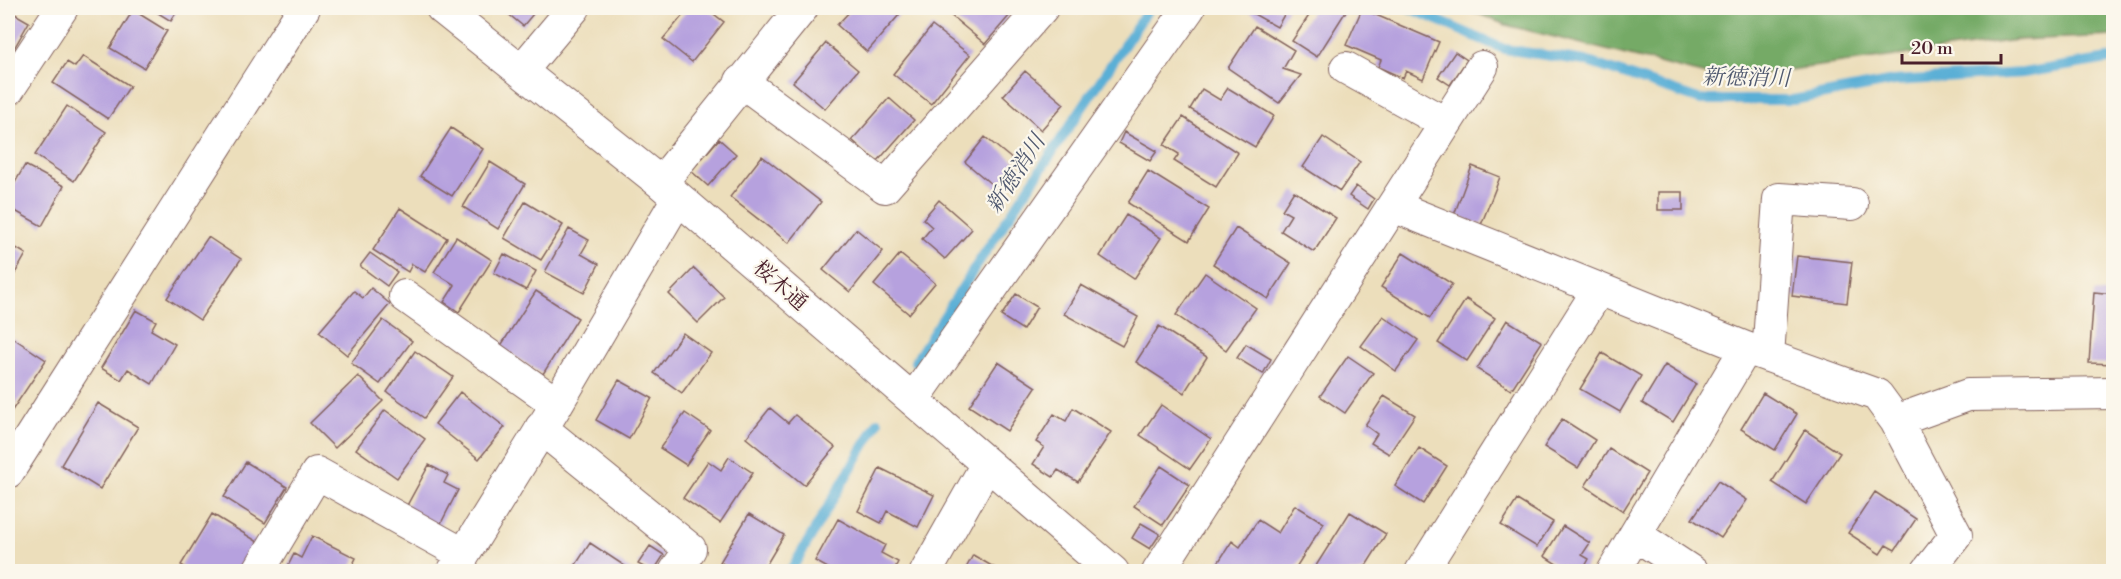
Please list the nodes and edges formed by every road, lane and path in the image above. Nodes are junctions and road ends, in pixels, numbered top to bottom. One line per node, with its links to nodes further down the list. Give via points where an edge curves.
1 (62, 8): 12 (street)
2 (304, 8): 25 (street)
3 (442, 8): 10 (street, 桜木通)
4 (574, 8): 10 (street)
5 (802, 8): 11 (street)
6 (1042, 8): 11 (street, via 885,187)
7 (1190, 8): 21 (street)
8 (1482, 67): 13 (street)
9 (1346, 68): 13 (street)
10 (522, 70): 14 (street, 桜木通)
11 (741, 81): 14 (street)
12 (8, 90)
13 (1445, 123): 16 (street)
14 (669, 190): 21 (street, 桜木通); 22 (street)
15 (1852, 204): 19 (street, via 1779,199)
16 (1393, 206): 17 (street); 32 (street)
17 (1599, 289): 19 (street); 33 (street)
18 (405, 296): 22 (street)
19 (1757, 352): 23 (street, via 1877,395); 26 (street)
20 (2114, 393): 23 (street, via 1968,396)
21 (913, 400): 24 (street, 桜木通)
22 (549, 416): 27 (street); 29 (street, via 690,549)
23 (1896, 421): 36 (street, via 1956,536)
24 (987, 464): 30 (street); 31 (street, 桜木通)
25 (8, 472)
26 (1636, 535): 34 (street); 35 (street)
27 (458, 563): 28 (street, via 317,473)
28 (258, 572)
29 (675, 572)
30 (926, 572)
31 (1113, 572)
32 (1158, 572)
33 (1420, 572)
34 (1613, 572)
35 (1692, 572)
36 (1927, 572)

